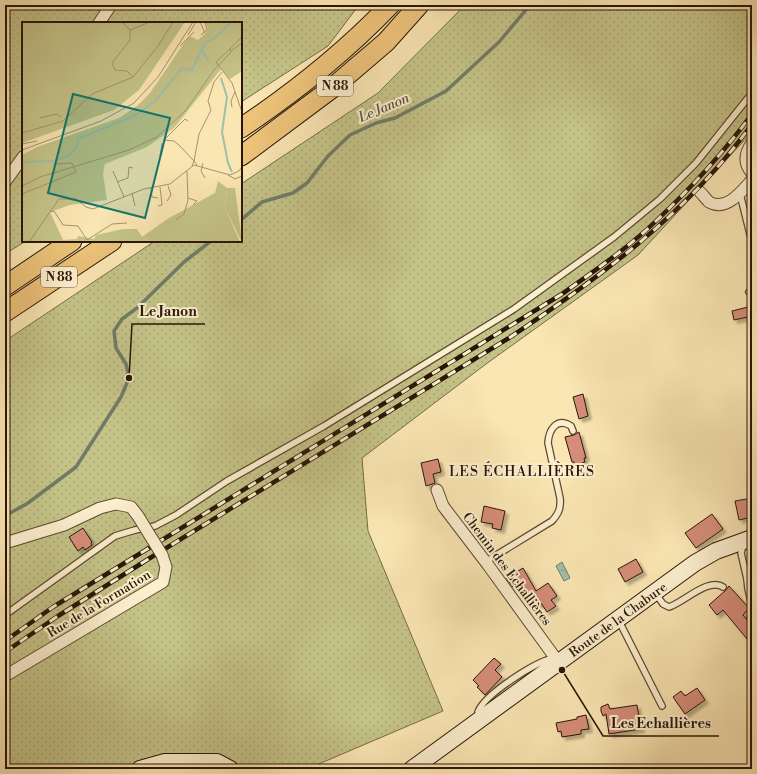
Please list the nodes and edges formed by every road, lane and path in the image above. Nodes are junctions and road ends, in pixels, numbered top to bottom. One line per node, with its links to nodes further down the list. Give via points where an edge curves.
1 (110, 5): 4 (street)
2 (390, 5): 6 (highway, N 88, via 345,49)
3 (419, 5): 8 (highway, N 88, via 386,42 331,89)
4 (100, 22)
5 (752, 93): 29 (lane, via 696,163 660,199 614,237 521,305 324,426 227,481 176,515 155,526 115,536)
6 (242, 127)
7 (752, 143): 10 (street, via 745,160)
8 (242, 155)
9 (22, 158): 12 (street)
10 (752, 173)
11 (752, 180): 14 (street)
12 (5, 182)
13 (700, 192): 14 (street, via 708,201 715,204 723,204)
14 (740, 194): 17 (lane)
15 (71, 242): 18 (highway, N 88)
16 (110, 242): 19 (highway, N 88)
17 (752, 242)
18 (5, 286)
19 (5, 312)
20 (573, 432): 24 (lane, via 571,426 563,422 551,428 548,435 561,506 558,515)
21 (437, 490): 24 (street, Chemin des Echallières, via 442,506)
22 (746, 539): 25 (lane, via 741,553); 27 (main road, Route de la Chabure, via 695,563)
23 (5, 543): 32 (street, Rue de la Formation, bridge, via 64,525 100,508 116,504 131,506 162,555 166,567 163,582)
24 (485, 562): 31 (street, Chemin des Echallières)
25 (750, 581): 28 (lane, via 748,589)
26 (723, 587): 27 (lane, via 717,584 709,585 669,607 663,604)
27 (655, 592): 30 (main road, Route de la Chabure)
28 (752, 605)
29 (5, 615)
30 (618, 619): 31 (main road, Route de la Chabure); 33 (lane)
31 (558, 660): 36 (main road, Route de la Chabure)
32 (5, 676)
33 (662, 706)
34 (140, 769): 35 (main road, via 165,762 217,762)
35 (230, 769)
36 (412, 769)

